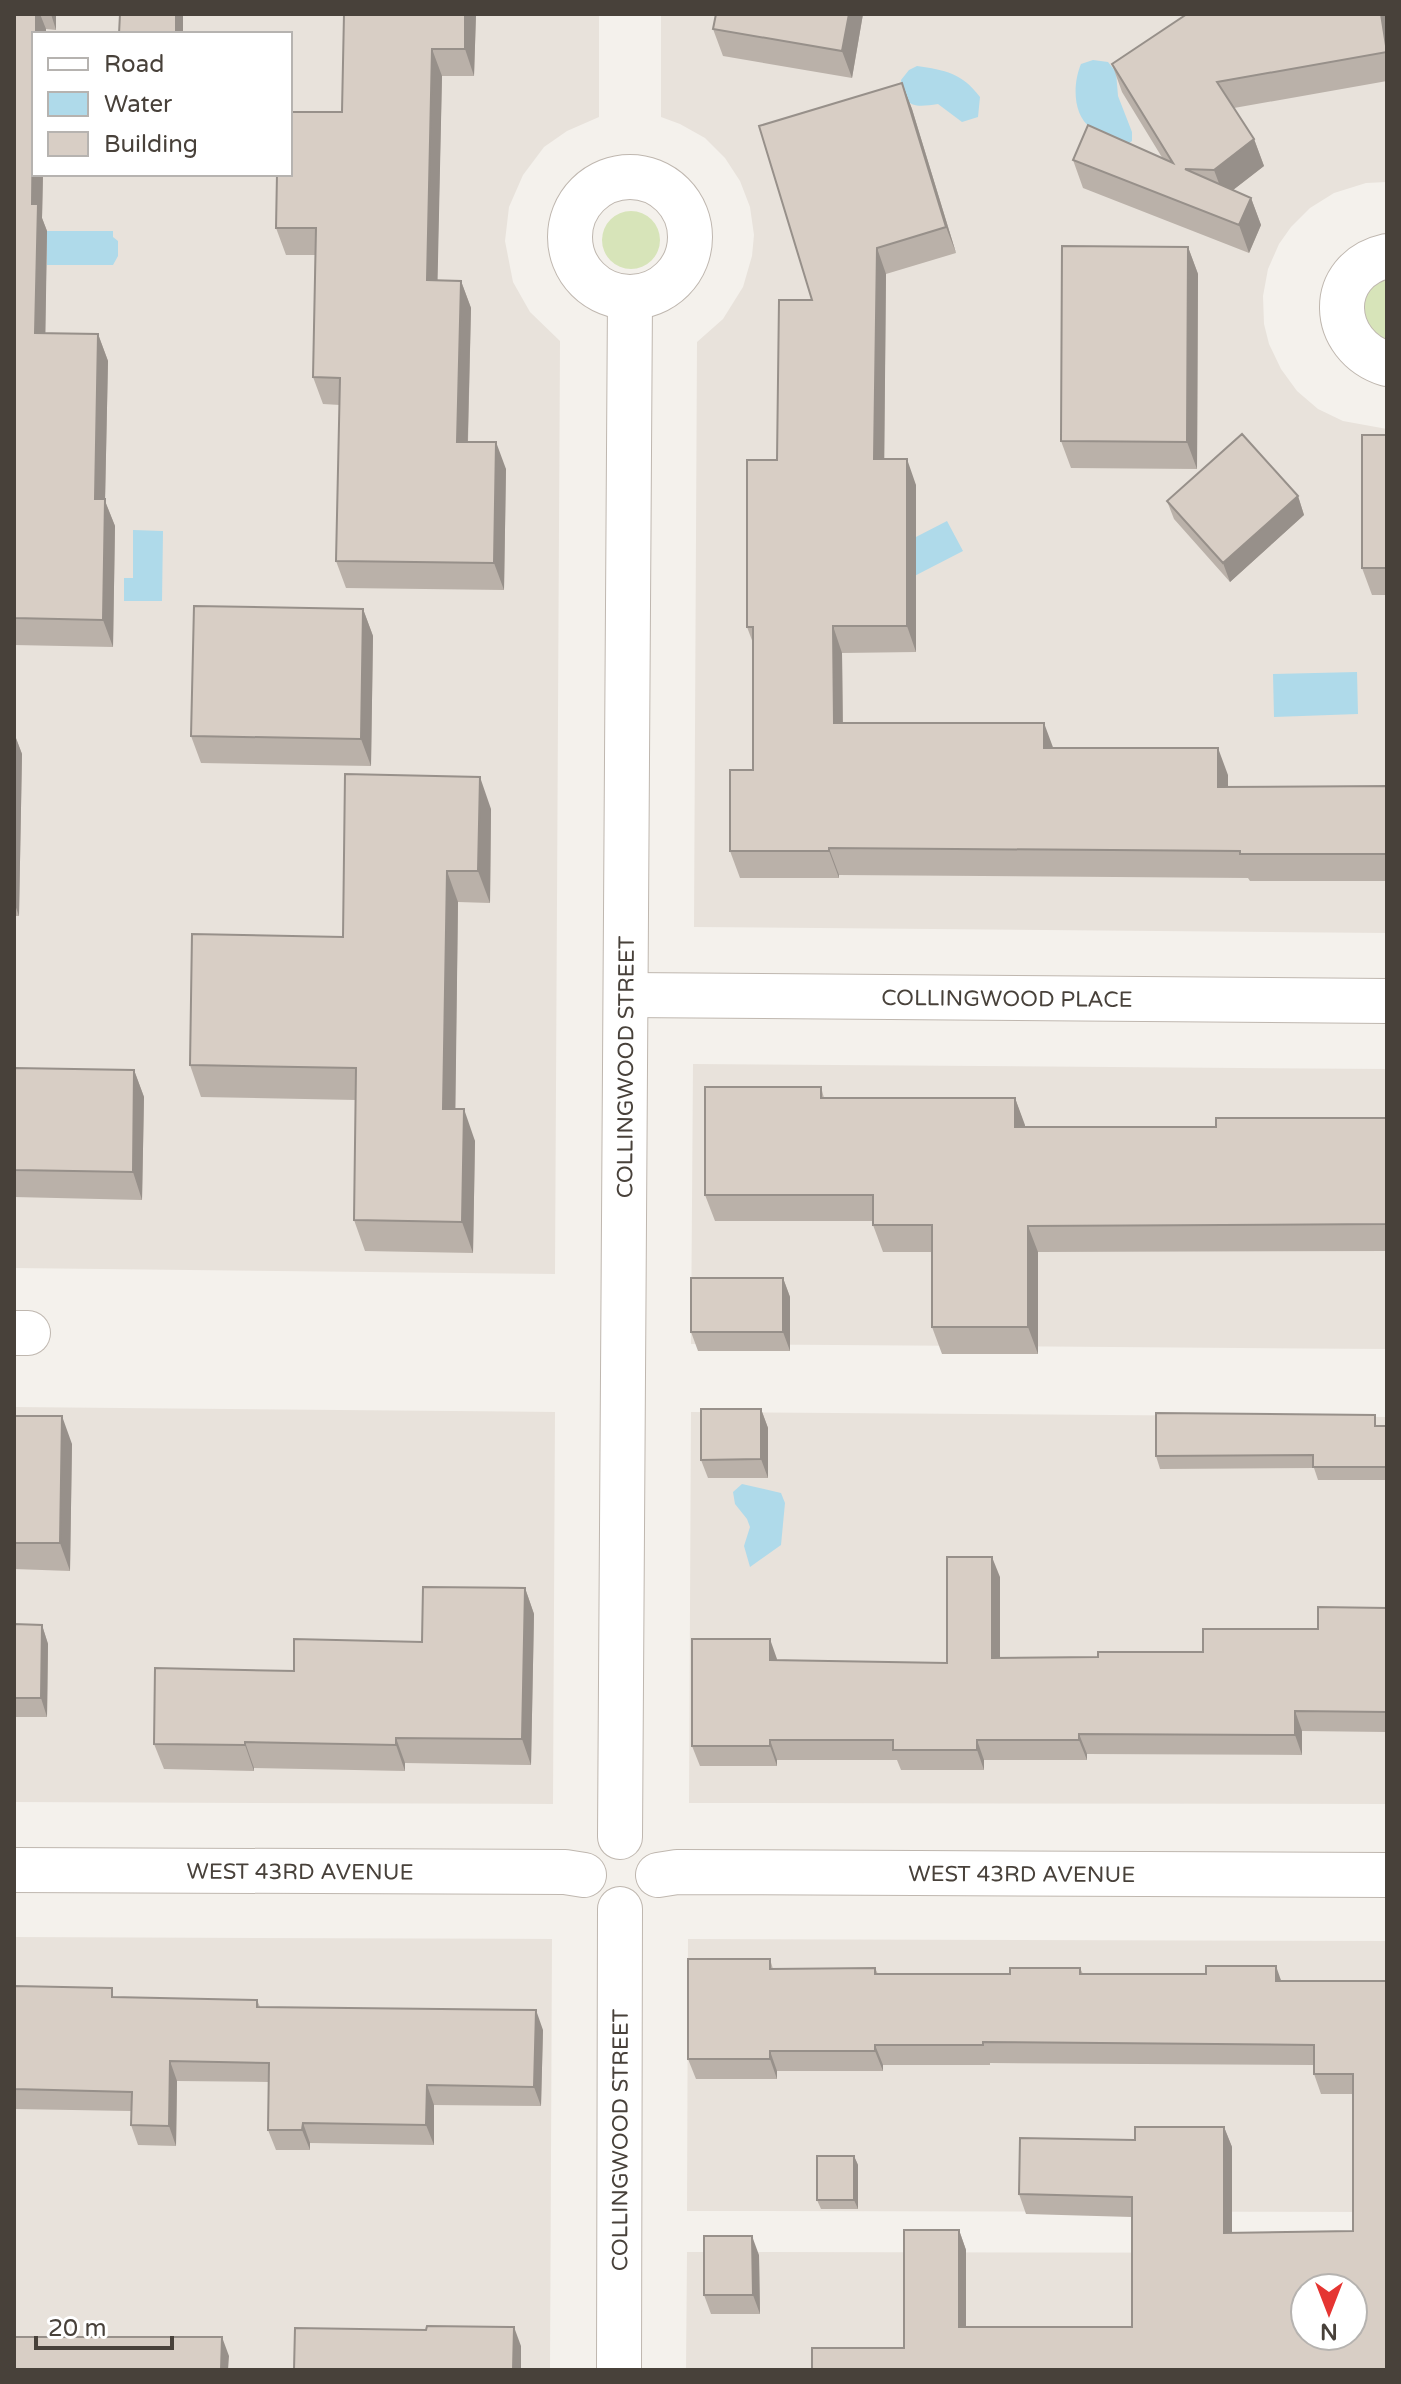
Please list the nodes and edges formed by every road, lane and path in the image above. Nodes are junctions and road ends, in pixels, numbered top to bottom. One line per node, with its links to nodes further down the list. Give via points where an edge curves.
1 (1387, 256): 3 (street, via 1361,268 1350,281 1342,314 1355,346)
2 (630, 298): 4 (street, COLLINGWOOD STREET)
3 (1387, 364)
4 (627, 995): 5 (street, COLLINGWOOD PLACE); 6 (street, COLLINGWOOD STREET)
5 (1387, 1001)
6 (620, 1837): 8 (street, via 594,1849); 9 (street, via 647,1847)
7 (14, 1870): 8 (street, WEST 43RD AVENUE)
8 (584, 1875): 11 (street, via 595,1899)
9 (658, 1875): 10 (street, WEST 43RD AVENUE); 11 (street, via 646,1900)
10 (1387, 1875)
11 (620, 1909): 12 (street, COLLINGWOOD STREET)
12 (619, 2370)

